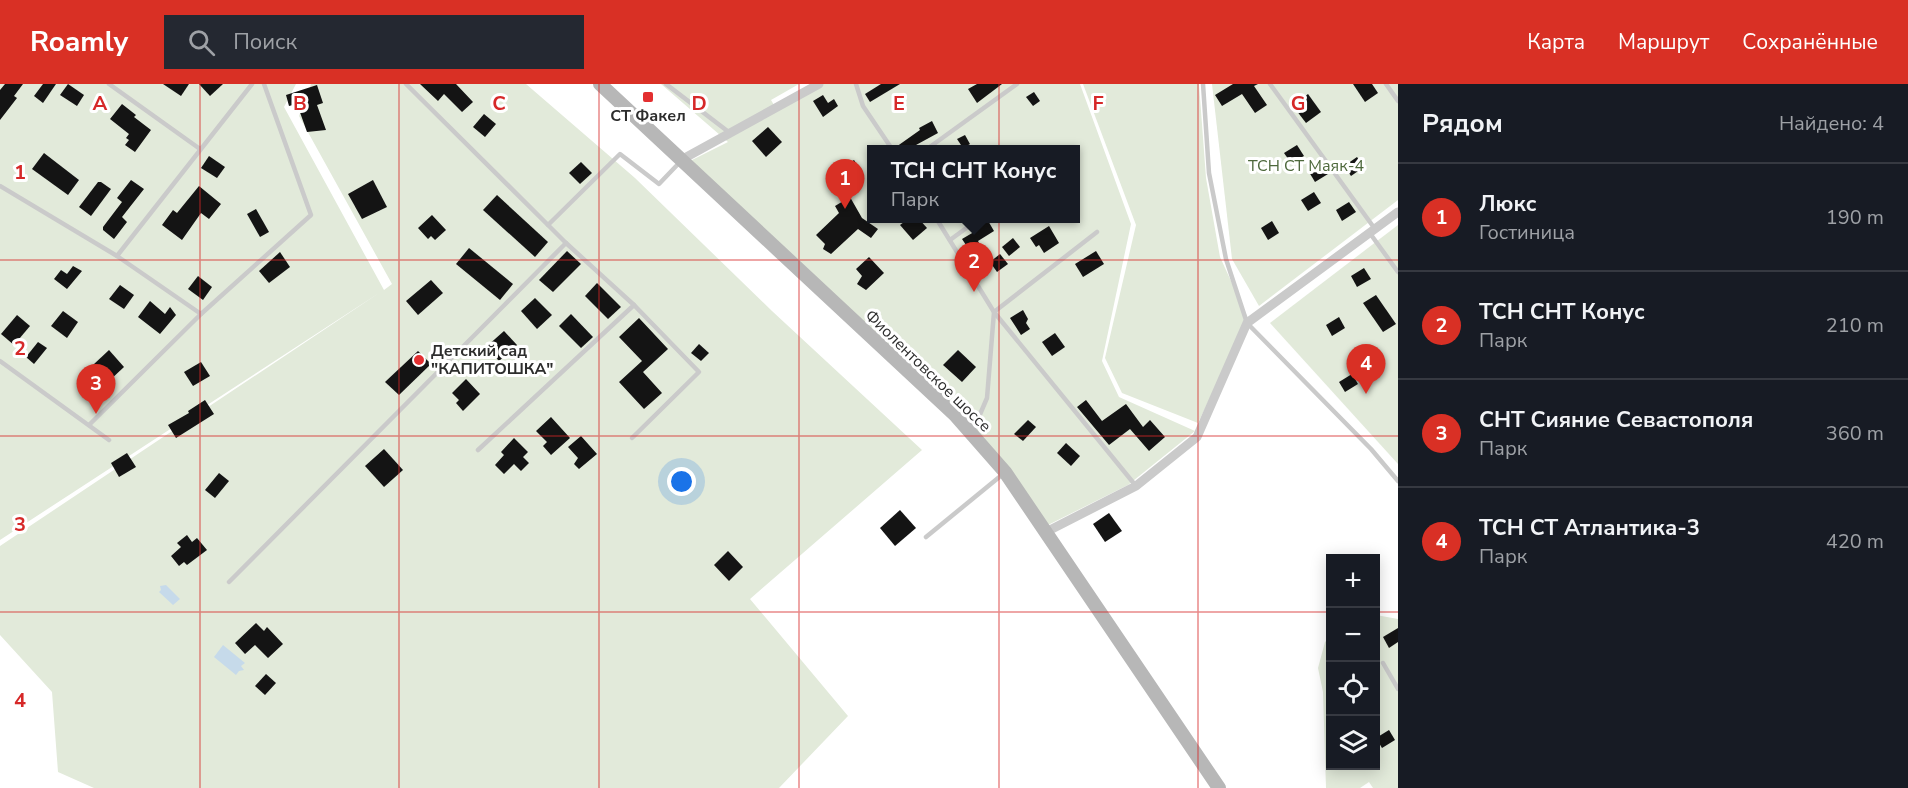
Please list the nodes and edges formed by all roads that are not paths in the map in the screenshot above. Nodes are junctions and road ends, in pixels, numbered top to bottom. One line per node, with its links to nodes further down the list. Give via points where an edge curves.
1 (109, 84): 17 (lane)
2 (252, 84): 17 (lane)
3 (264, 84): 32 (lane, via 310,215)
4 (406, 84): 23 (lane)
5 (600, 84): 18 (main road, Фиолентовское шоссе)
6 (666, 84): 14 (lane)
7 (819, 84): 14 (street)
8 (856, 84): 15 (lane, via 863,106)
9 (1017, 84): 16 (lane)
10 (1203, 84): 33 (lane, via 1209,173 1226,259)
11 (1270, 84): 24 (lane)
12 (1386, 84): 13 (lane)
13 (1398, 101)
14 (730, 133): 18 (street)
15 (889, 145)
16 (934, 145)
17 (200, 149): 28 (lane)
18 (681, 160): 23 (lane, via 659,184 620,154); 36 (main road, Фиолентовское шоссе)
19 (0, 186): 28 (lane)
20 (1398, 212): 24 (street)
21 (939, 223): 26 (lane)
22 (974, 223): 26 (lane)
23 (548, 225): 27 (lane)
24 (1372, 230): 29 (lane); 33 (street)
25 (1097, 232): 31 (lane)
26 (950, 240): 31 (lane)
27 (566, 243): 30 (lane); 45 (lane)
28 (117, 256): 32 (lane)
29 (1398, 273)
30 (634, 305): 37 (lane, via 699,372); 39 (lane)
31 (994, 312): 36 (lane, via 987,398); 42 (lane)
32 (201, 314): 35 (lane)
33 (1247, 322): 41 (lane); 42 (street, via 1197,437)
34 (0, 361): 35 (lane)
35 (88, 425): 38 (lane)
36 (972, 434): 40 (main road, Фиолентовское шоссе)
37 (632, 438)
38 (109, 440)
39 (478, 450)
40 (1005, 472): 43 (main road, Фиолентовское шоссе); 44 (lane)
41 (1398, 481)
42 (1136, 486): 43 (street)
43 (1046, 532): 48 (main road, Фиолентовское шоссе)
44 (926, 537)
45 (229, 582)
46 (1383, 663): 47 (lane)
47 (1398, 689)
48 (1219, 788)

